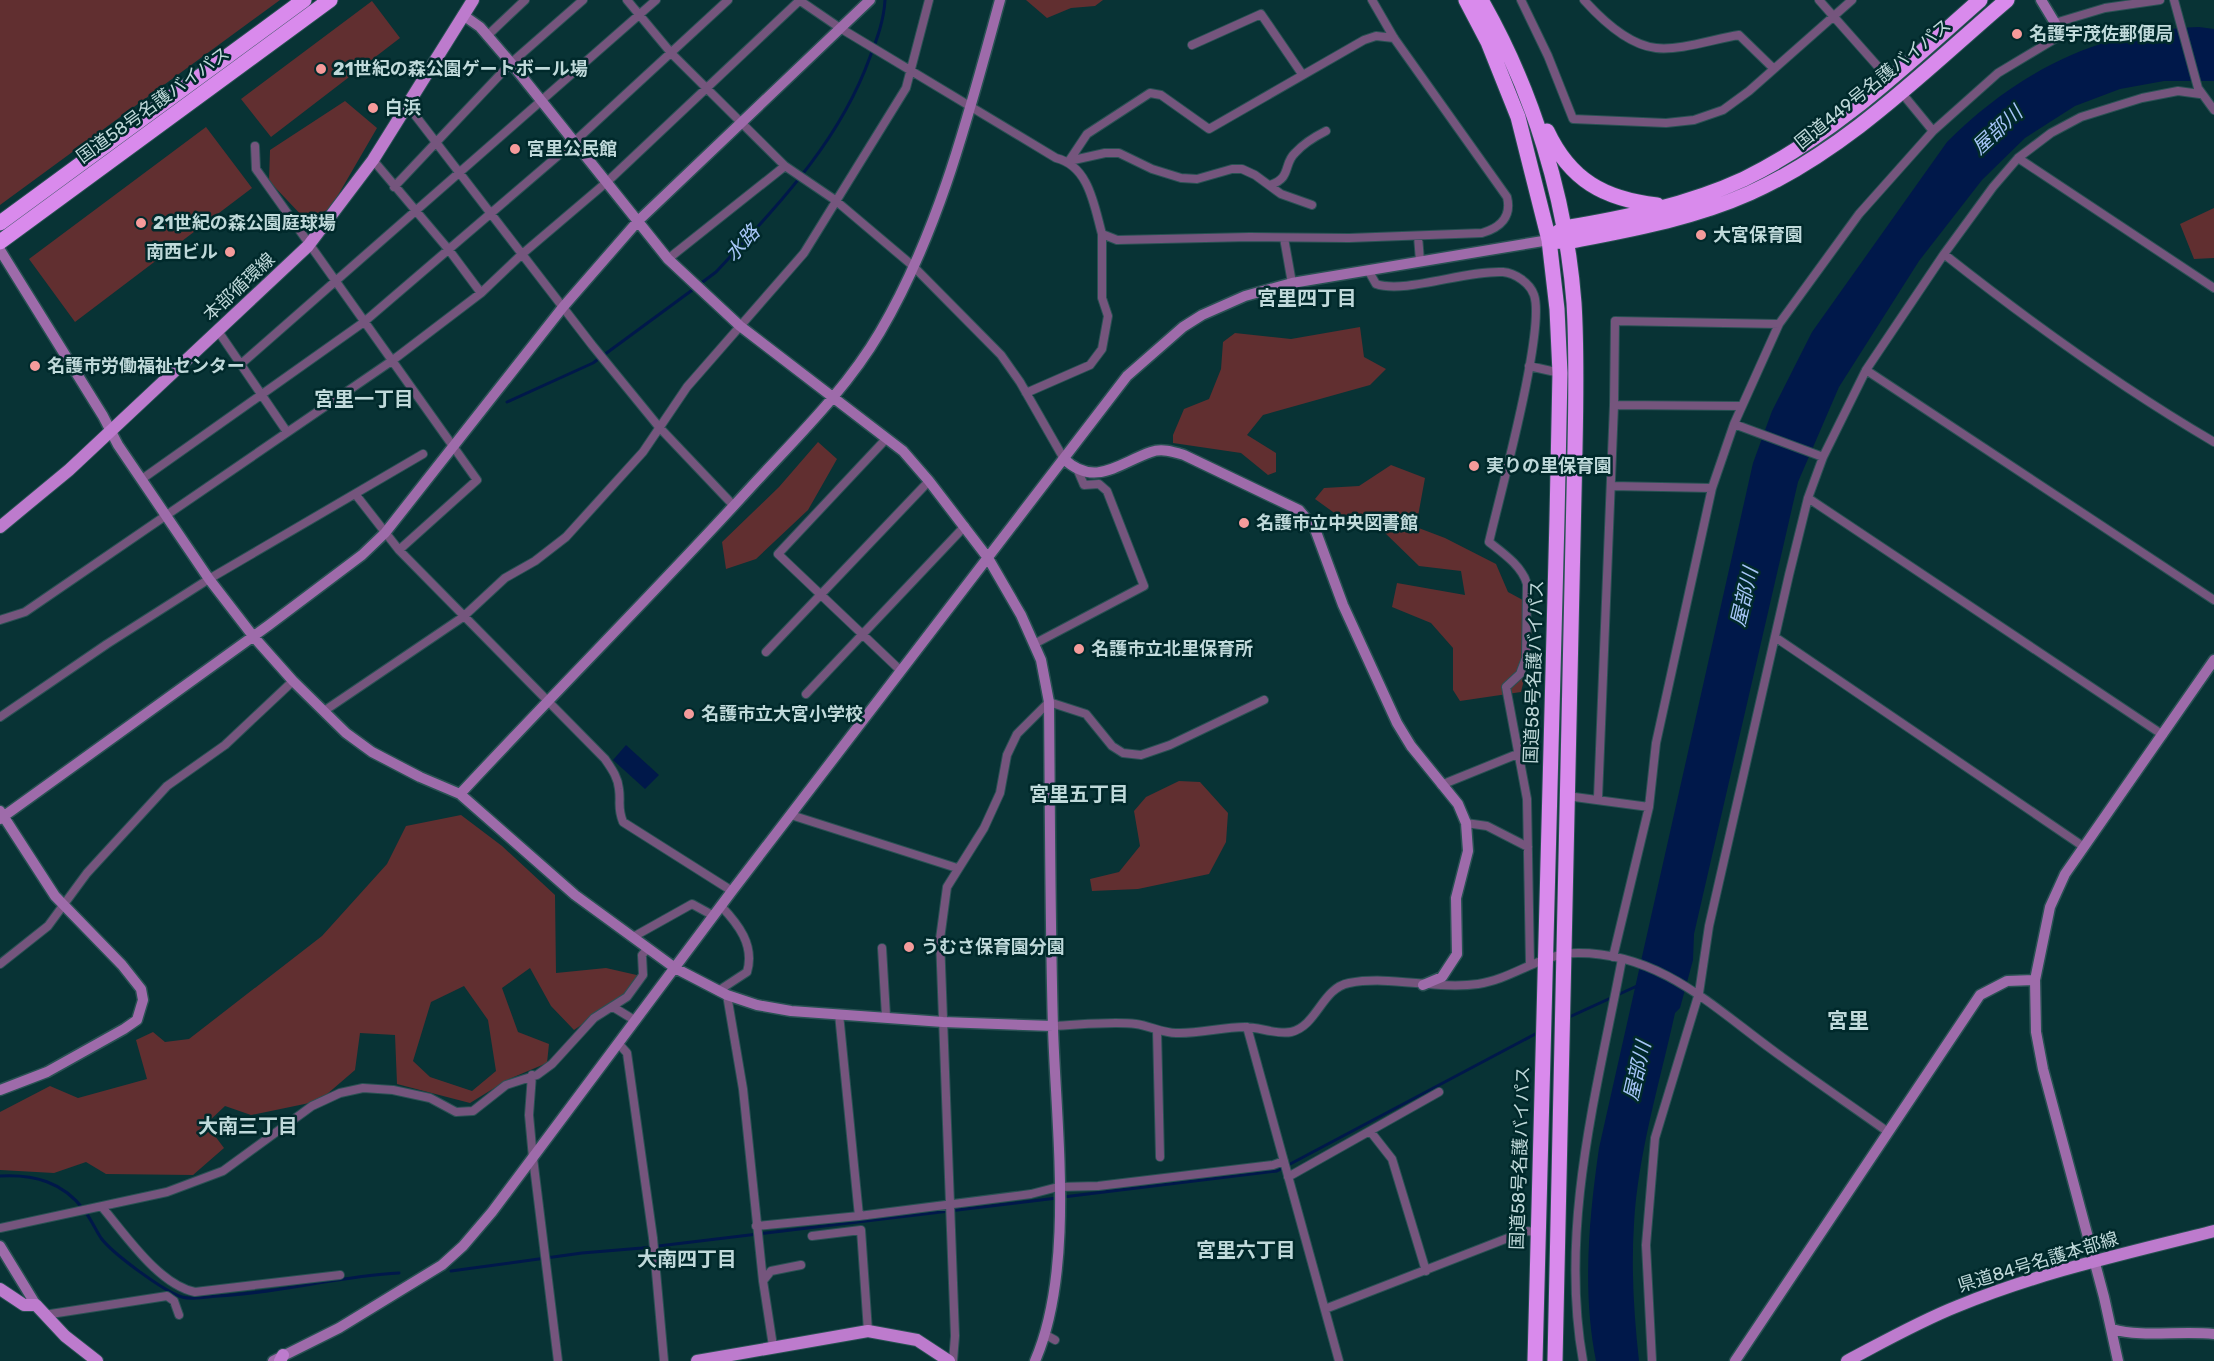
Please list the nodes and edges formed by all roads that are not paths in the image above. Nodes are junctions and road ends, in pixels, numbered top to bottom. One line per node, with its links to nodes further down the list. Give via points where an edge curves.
1 (304, 0): 67 (highway, 国道58号名護バイパス)
2 (330, 0): 73 (highway, 国道58号名護バイパス)
3 (473, 0): 26 (main road, 本部循環線)
4 (525, 0): 30 (street)
5 (583, 0): 34 (street)
6 (627, 0): 25 (street)
7 (656, 0): 25 (street)
8 (728, 0): 33 (street)
9 (800, 0): 29 (street); 39 (street)
10 (870, 0): 29 (street)
11 (929, 0): 36 (street)
12 (1000, 0): 44 (street)
13 (1372, 0): 31 (street)
14 (1466, 0): 72 (highway, 国道58号名護バイパス, via 1488,42 1518,117)
15 (1481, 0): 46 (highway, 国道58号名護バイパス, via 1508,51)
16 (1521, 0): 35 (street, via 1573,119 1666,123 1694,120 1723,110)
17 (1584, 0): 35 (street, via 1602,20 1645,46 1668,49 1738,35)
18 (1819, 0): 27 (street)
19 (1852, 0): 27 (street)
20 (1980, 0): 38 (highway, 国道449号名護バイパス)
21 (2007, 0): 40 (highway, 国道449号名護バイパス)
22 (2041, 0): 28 (street)
23 (2160, 0): 28 (street, via 2105,8)
24 (2174, 0): 41 (street)
25 (640, 14): 33 (street); 42 (street)
26 (463, 15): 30 (street); 43 (main road, 本部循環線)
27 (1834, 16): 35 (street); 38 (street)
28 (2055, 23): 49 (street, via 2058,37 1998,73)
29 (840, 28): 36 (street); 47 (street)
30 (487, 36): 34 (street)
31 (1394, 38): 37 (street, via 1376,36 1364,40); 70 (street, via 1507,197 1510,207 1507,218 1495,230)
32 (1192, 45): 37 (street, via 1261,14)
33 (672, 54): 39 (street); 50 (street)
34 (511, 63): 42 (street); 51 (street)
35 (1774, 69)
36 (910, 70): 44 (street); 61 (street, via 906,88)
37 (1302, 74): 55 (street, via 1209,129 1161,95 1150,93 1087,134)
38 (1890, 79): 63 (highway, 国道449号名護バイパス, via 1792,153 1742,180)
39 (706, 90): 47 (street); 58 (street)
40 (1900, 91): 49 (street); 69 (highway, 国道449号名護バイパス, via 1821,154 1749,193 1663,222)
41 (2199, 91): 45 (street); 53 (street, via 2142,98 2081,117)
42 (543, 102): 50 (street); 57 (street)
43 (408, 105): 51 (street); 54 (main road, 本部循環線)
44 (971, 107): 55 (street, via 1056,158); 81 (street)
45 (2214, 110)
46 (1532, 112): 63 (highway, via 1544,124 1561,156 1590,184 1616,198); 69 (highway, 国道58号名護バイパス)
47 (742, 124): 56 (street); 66 (street)
48 (1326, 130): 59 (street, via 1305,142 1293,154 1286,174)
49 (1933, 131): 89 (street, via 1859,214)
50 (574, 142): 58 (street); 65 (street)
51 (438, 144): 57 (street); 60 (street)
52 (255, 146): 74 (street, via 256,169)
53 (2018, 158): 77 (street); 85 (street)
54 (373, 160): 60 (street); 74 (main road, 本部循環線)
55 (1069, 161): 59 (street, via 1119,153 1181,178 1197,179 1242,169); 68 (street, via 1088,184)
56 (785, 166): 61 (street); 79 (street)
57 (461, 174): 64 (street); 65 (street)
58 (608, 181): 66 (street); 78 (street)
59 (1270, 185): 62 (street, via 1281,194)
60 (394, 187): 64 (street)
61 (835, 200): 81 (street); 90 (street, via 804,253)
62 (1312, 204)
63 (1669, 205): 69 (highway, 国道449号名護バイパス)
64 (414, 212): 76 (street); 83 (street)
65 (490, 213): 76 (street); 78 (street)
66 (638, 221): 79 (street); 87 (street)
67 (0, 223)
68 (1102, 234): 71 (street, via 1126,241); 97 (street, via 1102,298 1108,316 1102,350 1090,365)
69 (1565, 235): 72 (highway, 国道449号名護バイパス); 149 (highway, 国道58号名護バイパス, via 1574,301 1576,366)
70 (1418, 236): 71 (street); 80 (street)
71 (1284, 238): 84 (street)
72 (1549, 240): 80 (street); 96 (highway, 国道58号名護バイパス)
73 (0, 242)
74 (308, 246): 83 (street); 91 (main road, 本部循環線)
75 (0, 250): 104 (street)
76 (449, 250): 86 (street); 88 (street)
77 (1944, 254): 95 (street); 107 (street, via 2004,301 2174,419)
78 (521, 255): 86 (street); 87 (street)
79 (668, 259): 90 (street)
80 (1420, 261): 82 (street)
81 (913, 266): 97 (street, via 1001,355); 99 (street, via 881,332)
82 (1368, 270): 84 (street); 94 (street, via 1376,284 1394,288 1452,276 1504,272 1516,276 1534,294 1536,309)
83 (334, 282): 88 (street); 93 (street)
84 (1292, 283): 111 (street, via 1223,305 1166,340 1128,376)
85 (2214, 288)
86 (481, 293): 92 (street)
87 (563, 307): 103 (street); 108 (street)
88 (364, 322): 92 (street); 98 (street)
89 (1779, 324): 100 (street, via 1615,321); 101 (street)
90 (740, 326): 99 (street); 103 (street, via 687,387)
91 (218, 331): 93 (street); 104 (main road, 本部循環線)
92 (393, 360): 105 (street); 108 (street)
93 (241, 364): 98 (street)
94 (1528, 366): 96 (street); 146 (street, via 1489,542 1518,568 1527,584 1527,658 1520,674 1506,687)
95 (1866, 370): 110 (street); 128 (street)
96 (1560, 373): 167 (highway, 国道58号名護バイパス)
97 (1026, 393): 111 (street)
98 (261, 395): 105 (street); 113 (street)
99 (833, 398): 106 (street); 119 (street)
100 (1614, 405): 101 (street); 115 (street)
101 (1741, 406): 102 (street)
102 (1734, 424): 110 (street); 116 (street)
103 (659, 428): 119 (street); 129 (street, via 643,452 566,537 536,561 505,578)
104 (111, 430): 113 (street); 122 (main road, 本部循環線)
105 (287, 432): 120 (street)
106 (886, 439): 114 (street, via 903,451); 127 (street, via 778,554)
107 (2214, 442)
108 (455, 446): 123 (street); 124 (street, via 477,480)
109 (423, 454): 117 (street)
110 (1819, 456): 118 (street)
111 (1064, 459): 112 (street); 125 (street)
112 (1078, 471): 134 (street, via 1084,486 1099,484 1107,491 1144,586); 147 (street, via 1101,471 1131,463 1152,451 1169,451 1305,514 1315,529 1343,604 1397,723)
113 (142, 479): 120 (street)
114 (929, 481): 121 (street); 127 (street)
115 (1611, 486): 116 (street); 150 (street)
116 (1712, 488): 151 (street, via 1656,743)
117 (356, 495): 123 (street); 126 (street)
118 (1808, 498): 133 (street); 145 (street)
119 (734, 506): 141 (street)
120 (166, 516): 126 (street); 130 (street, via 24,612)
121 (965, 526): 125 (street); 132 (street)
122 (0, 527)
123 (385, 533): 124 (street); 131 (street, via 362,555)
124 (399, 550): 129 (street)
125 (988, 558): 134 (street); 137 (street)
126 (209, 579): 131 (street); 144 (street)
127 (821, 596): 132 (street); 135 (street)
128 (2214, 600)
129 (463, 617): 141 (street); 143 (street)
130 (0, 620)
131 (253, 636): 138 (street); 152 (street)
132 (862, 637): 137 (street); 139 (street)
133 (1775, 637): 156 (street); 175 (street, via 1709,927)
134 (1034, 644): 142 (street)
135 (766, 652)
136 (2214, 660): 145 (street)
137 (901, 671): 153 (street)
138 (293, 681): 143 (street); 159 (street, via 225,745 167,786 87,873)
139 (806, 694)
140 (1264, 700): 142 (street, via 1141,755 1124,753 1112,746 1086,714)
141 (546, 701): 148 (street); 158 (street, via 615,774 619,790 617,809 623,822)
142 (1048, 702): 157 (street, via 1017,734 1007,755 1000,793 984,828); 181 (street)
143 (324, 711): 148 (street, via 372,752)
144 (0, 717)
145 (2163, 735): 156 (street)
146 (1520, 753): 147 (street); 155 (street, via 1527,799)
147 (1442, 785): 154 (street, via 1458,804)
148 (460, 794): 162 (street, via 575,895)
149 (1566, 796): 150 (street); 165 (highway, 国道58号名護バイパス)
150 (1598, 798): 151 (street)
151 (1649, 807): 166 (street)
152 (1, 815): 159 (street)
153 (791, 815): 157 (street); 158 (street)
154 (1466, 823): 155 (street, via 1487,826); 173 (street, via 1468,851 1456,898 1457,954 1442,977)
155 (1528, 847): 170 (street)
156 (2084, 847): 172 (street, via 2065,874 2050,907)
157 (957, 868): 180 (street, via 947,887 939,939)
158 (732, 891): 160 (street)
159 (64, 906): 169 (street, via 48,926); 186 (street, via 141,988 142,1010 137,1020 83,1053)
160 (721, 906): 161 (street); 174 (street, via 744,936 749,964 747,972)
161 (714, 916): 162 (street, via 692,904); 171 (street)
162 (633, 938): 163 (street)
163 (648, 948): 171 (street); 176 (street, via 642,955 643,975)
164 (882, 948): 178 (street)
165 (1563, 954): 166 (street); 167 (street); 197 (highway, 国道58号名護バイパス)
166 (1613, 957): 168 (street)
167 (1545, 958): 170 (street); 203 (highway, 国道58号名護バイパス)
168 (1622, 960): 175 (street, via 1662,972); 198 (street)
169 (0, 964)
170 (1530, 965): 173 (street, via 1479,984)
171 (675, 968): 174 (street); 179 (street)
172 (2035, 980): 189 (street, via 2007,981 1980,995); 206 (street, via 2036,1032 2043,1069)
173 (1423, 985): 182 (street, via 1369,981 1341,985 1298,1029 1289,1032)
174 (723, 993): 177 (street, via 757,1005); 200 (street, via 743,1089)
175 (1699, 993): 189 (street, via 1756,1039); 233 (street, via 1655,1138 1646,1245)
176 (613, 1008): 179 (street); 185 (street, via 594,1018 552,1064)
177 (839, 1014): 178 (street); 199 (street)
178 (886, 1016): 180 (street)
179 (636, 1021): 184 (street)
180 (943, 1022): 181 (street); 195 (street)
181 (1053, 1026): 183 (street, via 1134,1024); 194 (street)
182 (1247, 1027): 183 (street, via 1176,1033); 192 (street)
183 (1157, 1030): 190 (street)
184 (619, 1044): 191 (street); 225 (street, via 627,1053 653,1238)
185 (532, 1075): 191 (street); 196 (street, via 506,1085 472,1112 456,1112 430,1098 393,1090 363,1088 340,1093 312,1106 223,1171 167,1192)
186 (0, 1090)
187 (1439, 1092): 188 (street)
188 (1370, 1131): 193 (street); 208 (street, via 1392,1159)
189 (1888, 1132): 234 (street)
190 (1160, 1157)
191 (532, 1158): 222 (street, via 478,1229 442,1265 339,1328); 224 (street)
192 (1284, 1161): 193 (street); 194 (street)
193 (1288, 1177): 215 (street)
194 (1058, 1189): 195 (street); 228 (street, via 1057,1278 1051,1337)
195 (949, 1204): 199 (street); 227 (street, via 955,1336)
196 (102, 1207): 201 (street); 212 (street, via 163,1275)
197 (1557, 1213): 198 (street); 231 (highway, 国道58号名護バイパス)
198 (1576, 1213): 232 (street, via 1578,1330)
199 (859, 1216): 200 (street)
200 (756, 1227): 210 (street)
201 (0, 1228)
202 (2214, 1231): 206 (main road, 県道84号名護本部線)
203 (1537, 1232): 208 (street, via 1526,1231); 230 (highway, 国道58号名護バイパス)
204 (812, 1236): 219 (street, via 861,1230)
205 (0, 1246): 214 (street)
206 (2095, 1262): 218 (street); 235 (main road, 県道84号名護本部線, via 1957,1306)
207 (801, 1265): 210 (street, via 771,1271)
208 (1426, 1271): 215 (street)
209 (340, 1275): 212 (street, via 195,1292)
210 (763, 1281): 221 (street)
211 (0, 1288): 214 (main road, via 24,1305)
212 (182, 1288): 213 (street)
213 (170, 1297): 216 (street); 217 (street)
214 (36, 1305): 216 (main road)
215 (1325, 1308): 229 (street)
216 (44, 1315): 223 (main road)
217 (179, 1315)
218 (2112, 1329): 220 (street, via 2124,1333); 236 (street)
219 (868, 1331): 221 (main road); 227 (main road, via 917,1340)
220 (2214, 1334)
221 (773, 1346): 226 (main road)
222 (279, 1359)
223 (97, 1361)
224 (558, 1361)
225 (664, 1361)
226 (697, 1361)
227 (951, 1361)
228 (1035, 1361)
229 (1339, 1361)
230 (1535, 1361)
231 (1555, 1361)
232 (1583, 1361)
233 (1652, 1361)
234 (1735, 1361)
235 (1847, 1361)
236 (2118, 1361)

